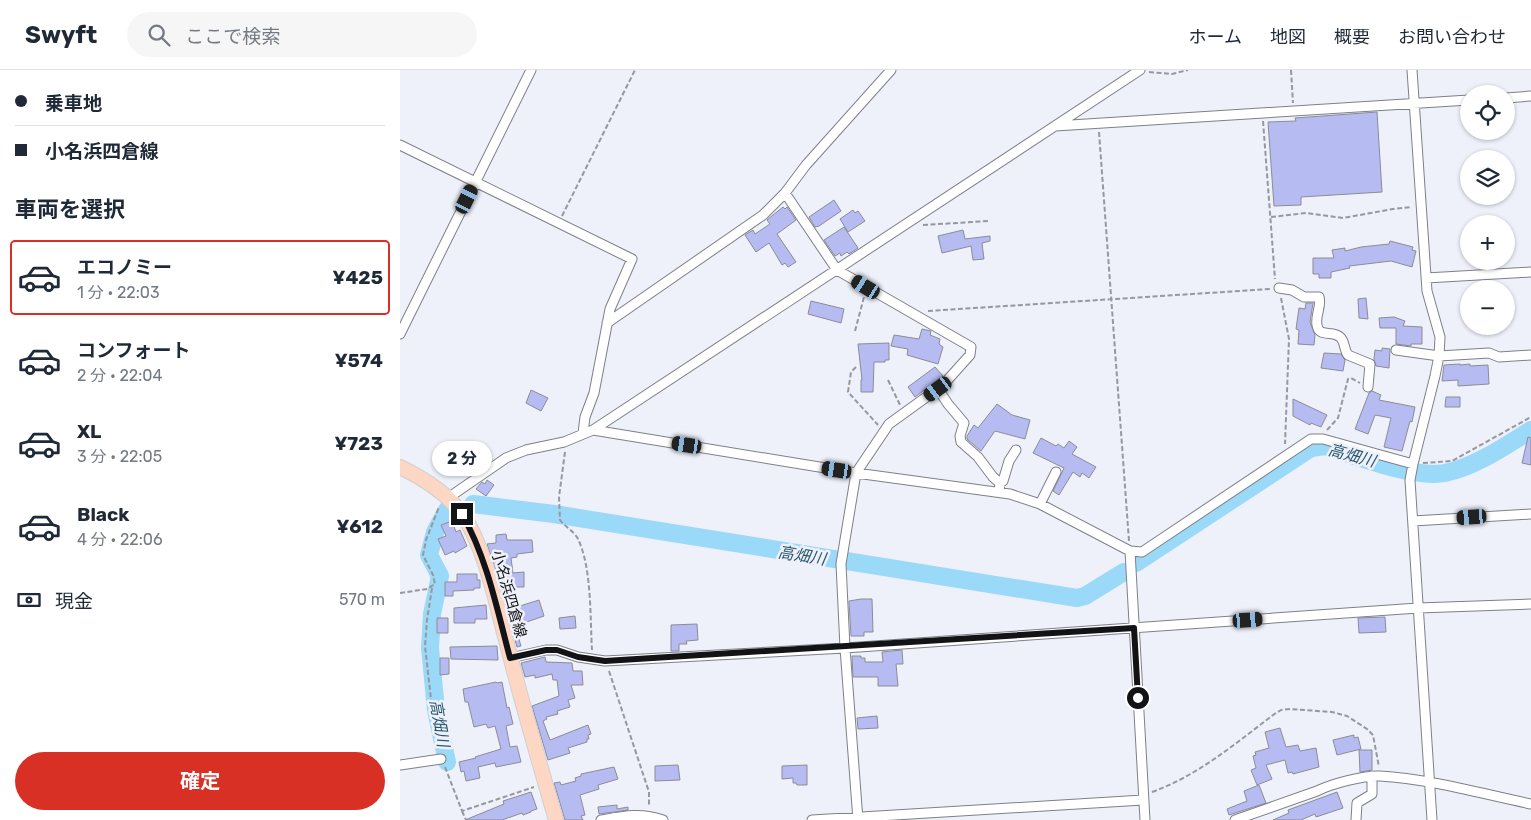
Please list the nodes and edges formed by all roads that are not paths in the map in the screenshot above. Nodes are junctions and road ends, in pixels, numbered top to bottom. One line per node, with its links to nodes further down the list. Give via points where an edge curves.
1 (530, 70): 11 (street)
2 (891, 70): 12 (street)
3 (1412, 70): 8 (street)
4 (1139, 71): 9 (street)
5 (1531, 96): 6 (street)
6 (1515, 97)
7 (1460, 100): 8 (street)
8 (1414, 103): 9 (street); 15 (street)
9 (1054, 126): 13 (street)
10 (400, 146): 11 (street)
11 (475, 182): 17 (street, via 632,259); 18 (street)
12 (785, 193): 13 (street); 17 (street, via 763,215)
13 (837, 270): 25 (street, via 971,347 970,355); 26 (street)
14 (1531, 272): 15 (street)
15 (1426, 278): 22 (street, via 1440,337)
16 (1279, 288): 23 (street, via 1292,290 1304,297 1319,297 1316,322 1319,330 1339,336 1348,355)
17 (607, 323): 27 (street, via 594,393 584,417)
18 (400, 334)
19 (1396, 350): 22 (street)
20 (1372, 352): 23 (street)
21 (1531, 355): 22 (street)
22 (1439, 356): 29 (street)
23 (1370, 364): 24 (street)
24 (1368, 387)
25 (938, 389): 32 (street, via 889,424); 33 (street, via 964,423 961,442 978,457)
26 (594, 430): 27 (street); 32 (street)
27 (583, 434): 34 (street, via 506,458)
28 (1016, 450): 33 (street)
29 (1412, 466): 37 (street); 38 (street, via 1317,438 1311,439 1142,552)
30 (400, 467): 34 (main road, 小名浜四倉線)
31 (1056, 472): 35 (street)
32 (856, 473): 33 (street); 42 (street, via 842,560)
33 (999, 487): 35 (street)
34 (448, 498): 43 (main road, 小名浜四倉線, via 462,514 474,536)
35 (1040, 504): 38 (street)
36 (1531, 514): 37 (street)
37 (1413, 521): 40 (street)
38 (1130, 551): 41 (street)
39 (1531, 604): 40 (street)
40 (1418, 608): 41 (street); 47 (street)
41 (1134, 628): 42 (street); 48 (street)
42 (845, 648): 43 (street, via 605,661 546,650); 50 (street)
43 (510, 658): 51 (main road, 小名浜四倉線)
44 (442, 759): 45 (street)
45 (400, 765)
46 (1376, 776): 47 (street); 56 (street, via 1328,785); 57 (street, via 1372,794 1357,803)
47 (1430, 783): 49 (street); 58 (street)
48 (1143, 798): 50 (street); 55 (street)
49 (1531, 804)
50 (858, 818): 54 (street)
51 (556, 820)
52 (602, 820): 53 (street, via 632,814)
53 (663, 820)
54 (812, 820)
55 (1145, 820)
56 (1235, 820)
57 (1356, 820)
58 (1432, 820)

